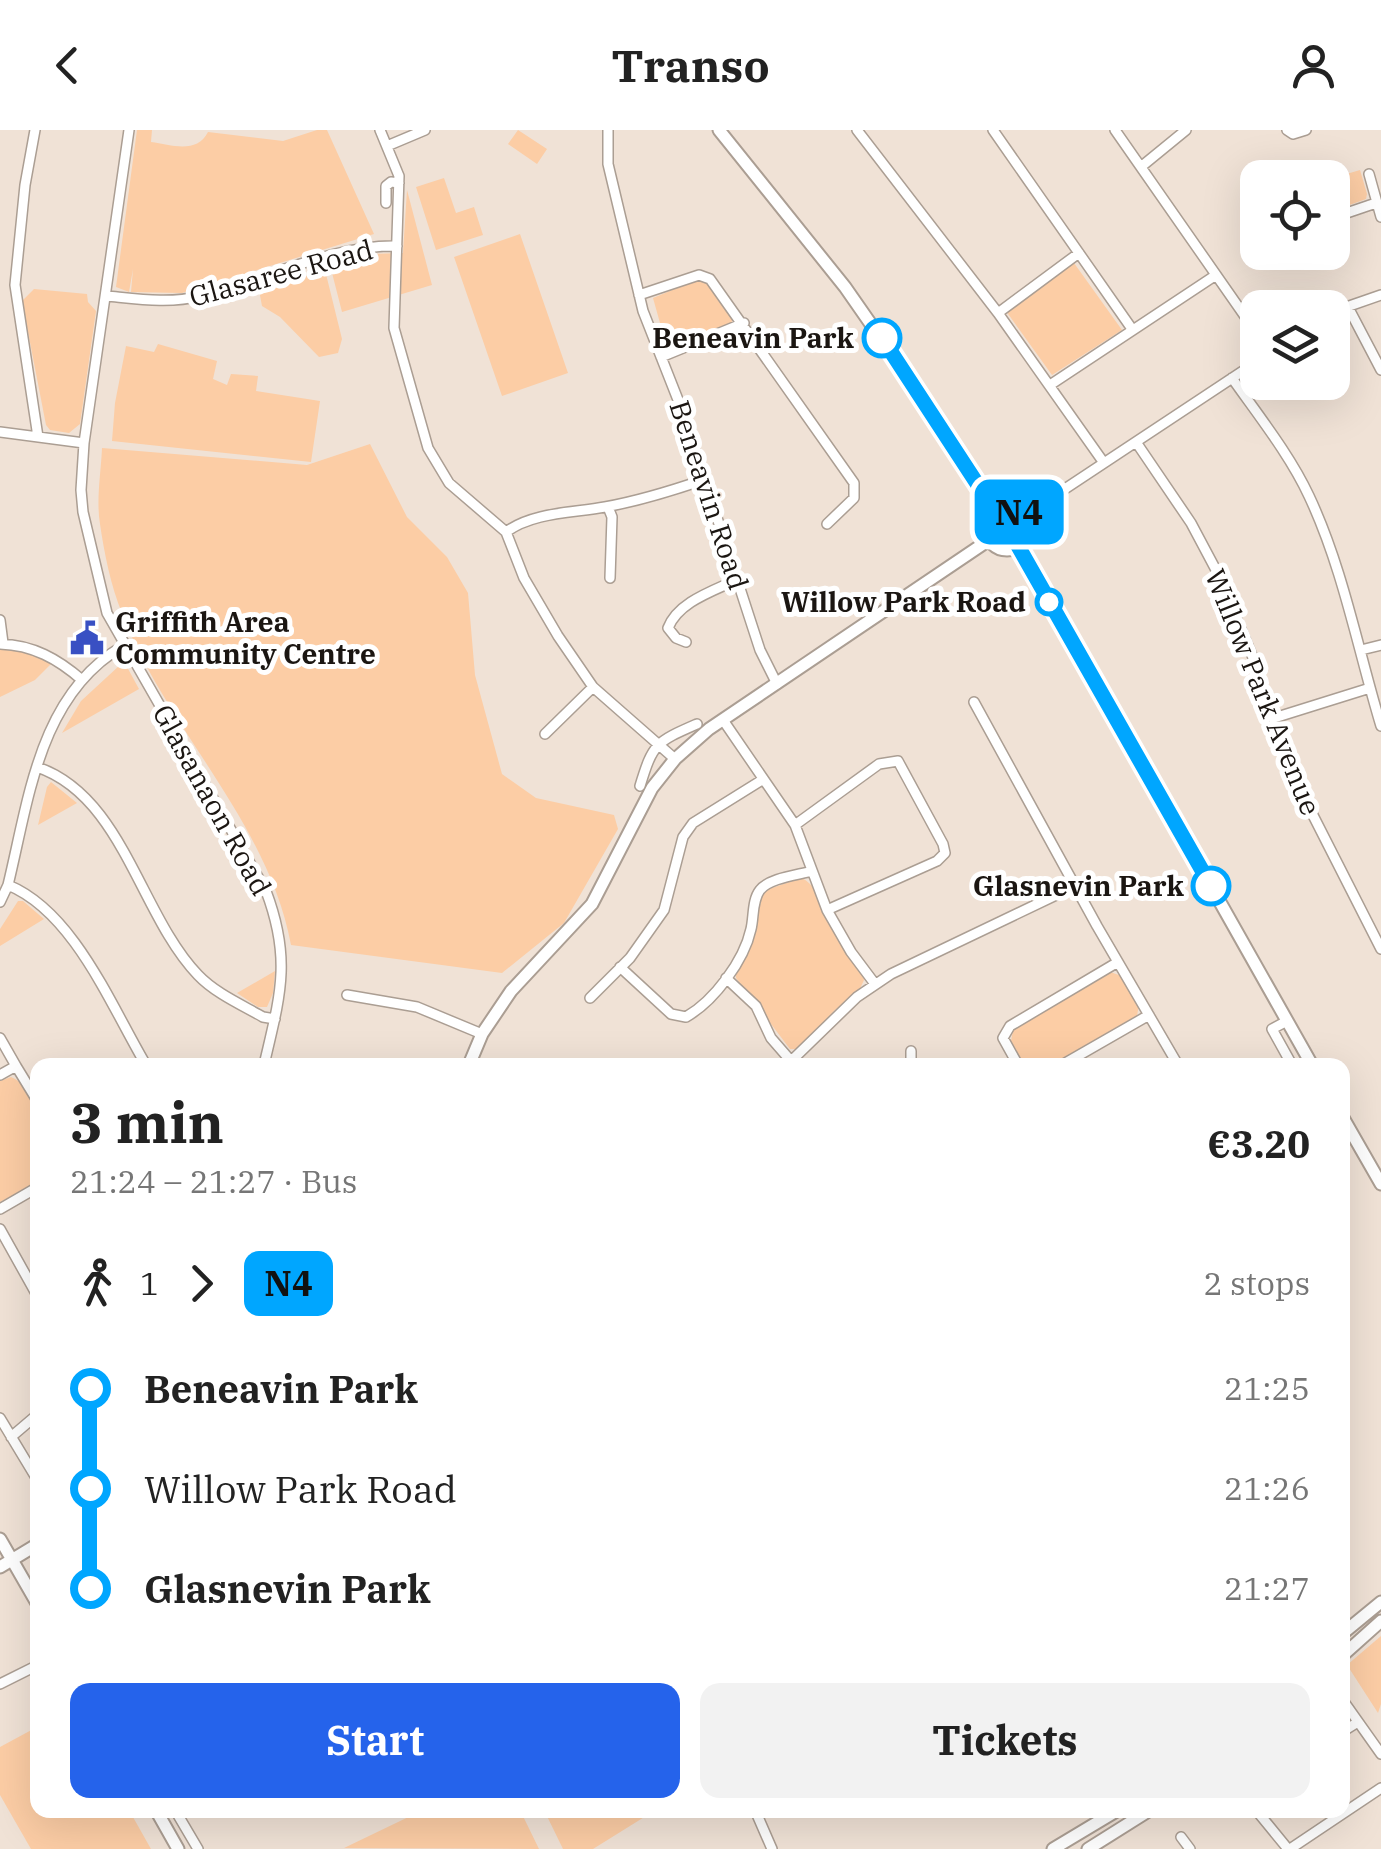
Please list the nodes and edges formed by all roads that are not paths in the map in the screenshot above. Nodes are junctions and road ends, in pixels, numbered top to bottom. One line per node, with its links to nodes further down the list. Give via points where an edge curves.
1 (35, 130): 39 (street, via 15,284)
2 (129, 130): 25 (street, Glasanaon Road)
3 (380, 130): 13 (street, Glasaree Road)
4 (426, 130): 13 (street)
5 (608, 130): 26 (street, Beneavin Road, via 608,164)
6 (718, 130): 45 (main road, via 845,287)
7 (856, 130): 30 (street)
8 (993, 130): 22 (street)
9 (1115, 130): 14 (street)
10 (1186, 130): 14 (street)
11 (1287, 130): 12 (street)
12 (1306, 130)
13 (387, 146): 16 (street, Glasaree Road)
14 (1142, 166): 23 (street)
15 (1369, 174): 18 (street)
16 (399, 182): 17 (street, via 386,186); 21 (street, Glasaree Road)
17 (386, 203)
18 (1376, 203): 19 (street); 20 (street)
19 (1350, 212)
20 (1381, 217)
21 (397, 246): 25 (street, Glasaree Road, via 352,250 199,297); 48 (street, via 394,328 428,448 450,483)
22 (1079, 253): 30 (street); 32 (street)
23 (1216, 275): 28 (street); 32 (street)
24 (1381, 295): 27 (street)
25 (106, 296): 41 (street, Glasanaon Road)
26 (639, 296): 31 (street, via 704,276); 33 (street, Beneavin Road)
27 (1350, 305)
28 (1240, 309)
29 (1350, 310): 34 (street)
30 (998, 313): 37 (street)
31 (744, 323): 33 (street); 47 (street, via 854,483 854,498)
32 (1132, 328): 37 (street)
33 (661, 357): 43 (street, Beneavin Road)
34 (1381, 370)
35 (1240, 373): 36 (street)
36 (1232, 378): 40 (street); 58 (street, via 1307,491)
37 (1050, 385): 42 (street)
38 (0, 432): 39 (street)
39 (38, 437): 41 (street)
40 (1136, 442): 42 (street); 64 (street, Willow Park Avenue, via 1216,570)
41 (84, 443): 57 (street, Glasanaon Road, via 88,539 102,603)
42 (1104, 464): 46 (street)
43 (704, 480): 44 (street); 52 (street, Beneavin Road)
44 (608, 507): 48 (street, via 547,516); 51 (street)
45 (995, 511): 46 (main road); 49 (main road, via 986,522)
46 (1024, 516): 50 (main road, via 1026,536)
47 (827, 524)
48 (506, 532): 61 (street, via 524,578)
49 (989, 540): 50 (main road, via 1006,550); 60 (main road)
50 (1018, 546): 101 (main road, via 1288,1021)
51 (610, 578)
52 (736, 580): 54 (street, via 678,610 668,628); 60 (street, Beneavin Road)
53 (0, 620): 55 (street)
54 (686, 642)
55 (1, 643): 59 (street, via 43,652)
56 (1381, 644): 58 (street)
57 (124, 646): 59 (street); 88 (street, Glasanaon Road, via 266,891 283,963)
58 (1362, 650): 62 (street)
59 (82, 680): 71 (street, via 67,696)
60 (777, 684): 65 (main road)
61 (593, 687): 68 (street); 69 (street)
62 (1370, 688): 64 (street); 67 (street)
63 (974, 702): 77 (street)
64 (1274, 718): 80 (street, Willow Park Avenue, via 1290,770)
65 (723, 720): 70 (main road); 72 (street)
66 (697, 724): 69 (street)
67 (1381, 726)
68 (545, 734)
69 (658, 745): 70 (street); 73 (street)
70 (675, 759): 89 (main road, via 637,813 592,904 511,991)
71 (37, 767): 76 (street); 88 (street, via 60,775 103,819 200,977)
72 (762, 780): 74 (street); 82 (street, via 693,823 683,837 664,910)
73 (640, 786)
74 (795, 825): 75 (street); 79 (street, via 879,764 898,761 943,844 946,853 937,861)
75 (812, 871): 79 (street); 83 (street, via 759,891 748,939)
76 (8, 886): 78 (street); 92 (street, via 42,906 72,938)
77 (1075, 886): 81 (street); 84 (street)
78 (0, 902)
79 (827, 910): 84 (street)
80 (1381, 948)
81 (1118, 962): 87 (street); 98 (street, via 1010,1026 1004,1038)
82 (620, 967): 83 (street, via 686,1017); 86 (street)
83 (726, 978): 95 (street, via 756,1006)
84 (875, 984): 96 (street)
85 (346, 995): 89 (street, via 418,1007)
86 (590, 998)
87 (1149, 1015): 99 (street); 100 (street)
88 (275, 1019): 93 (street, Glasanaon Road)
89 (482, 1034): 94 (main road)
90 (0, 1038): 102 (street)
91 (912, 1051): 97 (street)
92 (139, 1058)
93 (266, 1058)
94 (472, 1058)
95 (786, 1058)
96 (794, 1058)
97 (912, 1058)
98 (1014, 1058)
99 (1074, 1058)
100 (1174, 1058)
101 (1301, 1058)
102 (16, 1066): 103 (street); 104 (street)
103 (0, 1075)
104 (30, 1089)
105 (1350, 1129): 106 (main road)
106 (1380, 1179)
107 (30, 1192): 108 (street)
108 (0, 1209)
109 (0, 1229): 110 (street)
110 (30, 1283)
111 (0, 1418): 113 (street)
112 (30, 1421): 113 (street)
113 (12, 1437): 114 (street)
114 (30, 1467)
115 (0, 1539): 117 (main road)
116 (30, 1549): 117 (main road)
117 (6, 1564): 118 (main road)
118 (30, 1595)
119 (1381, 1602): 121 (main road)
120 (1381, 1621): 122 (main road)
121 (1350, 1627)
122 (1350, 1649)
123 (30, 1668): 124 (street)
124 (0, 1684)
125 (1350, 1710): 126 (street)
126 (1358, 1722): 127 (street); 128 (street)
127 (1350, 1727)
128 (1381, 1754)
129 (1381, 1788): 130 (street)
130 (1350, 1809)
131 (161, 1818): 140 (main road)
132 (179, 1818): 139 (street)
133 (758, 1818): 141 (street)
134 (1105, 1818): 142 (main road)
135 (1137, 1818): 143 (main road)
136 (1263, 1818): 145 (street)
137 (1336, 1818): 145 (street)
138 (1181, 1837): 144 (street)
139 (194, 1847)
140 (178, 1849)
141 (772, 1849)
142 (1053, 1849)
143 (1088, 1849)
144 (1190, 1849)
145 (1289, 1849)

